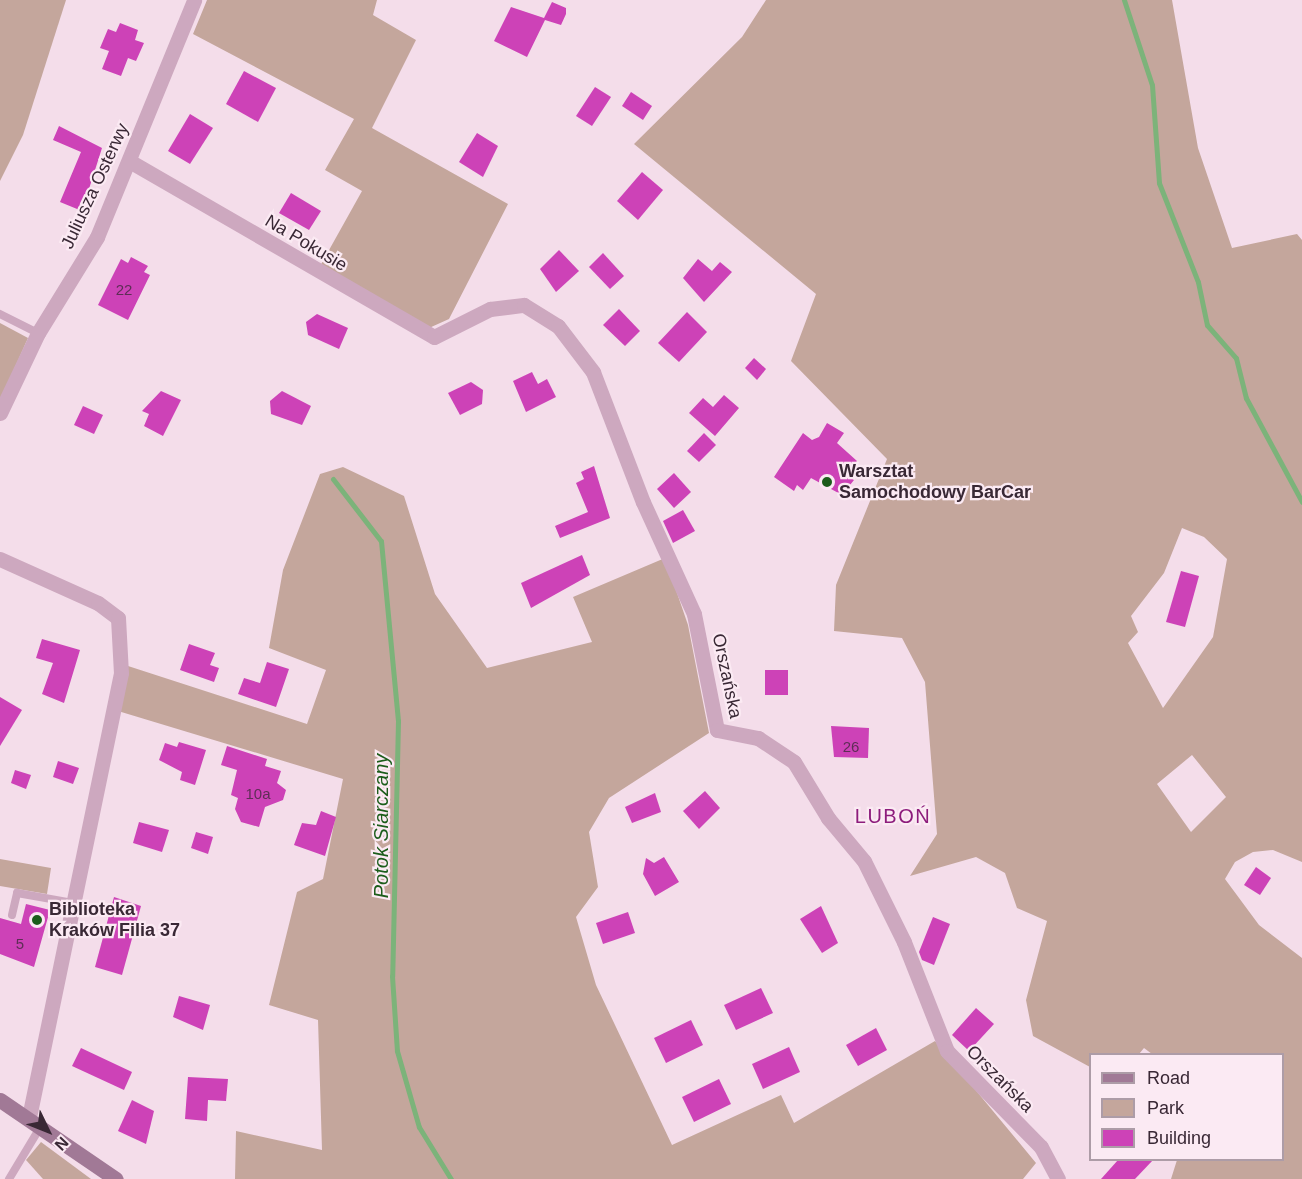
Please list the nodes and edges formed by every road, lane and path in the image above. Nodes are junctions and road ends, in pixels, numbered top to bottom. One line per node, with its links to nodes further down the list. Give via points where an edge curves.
1 (194, 0): 2 (street, Juliusza Osterwy)
2 (130, 162): 4 (street, Na Pokusie, via 405,325 434,337); 5 (street, Juliusza Osterwy, via 97,237)
3 (0, 314): 5 (lane)
4 (466, 323): 14 (street, Orszańska, via 490,309 535,308 558,326 593,372 643,502 694,614 717,730 758,738 794,762 864,861 904,942 947,1051 1041,1146)
5 (38, 333): 6 (street, Juliusza Osterwy)
6 (0, 413)
7 (0, 559): 8 (street, via 98,603 118,618 121,673)
8 (74, 903): 9 (lane, via 16,893); 11 (street)
9 (12, 915)
10 (0, 1100): 11 (street)
11 (35, 1122): 12 (lane); 13 (street)
12 (9, 1179)
13 (116, 1179)
14 (1058, 1179)

